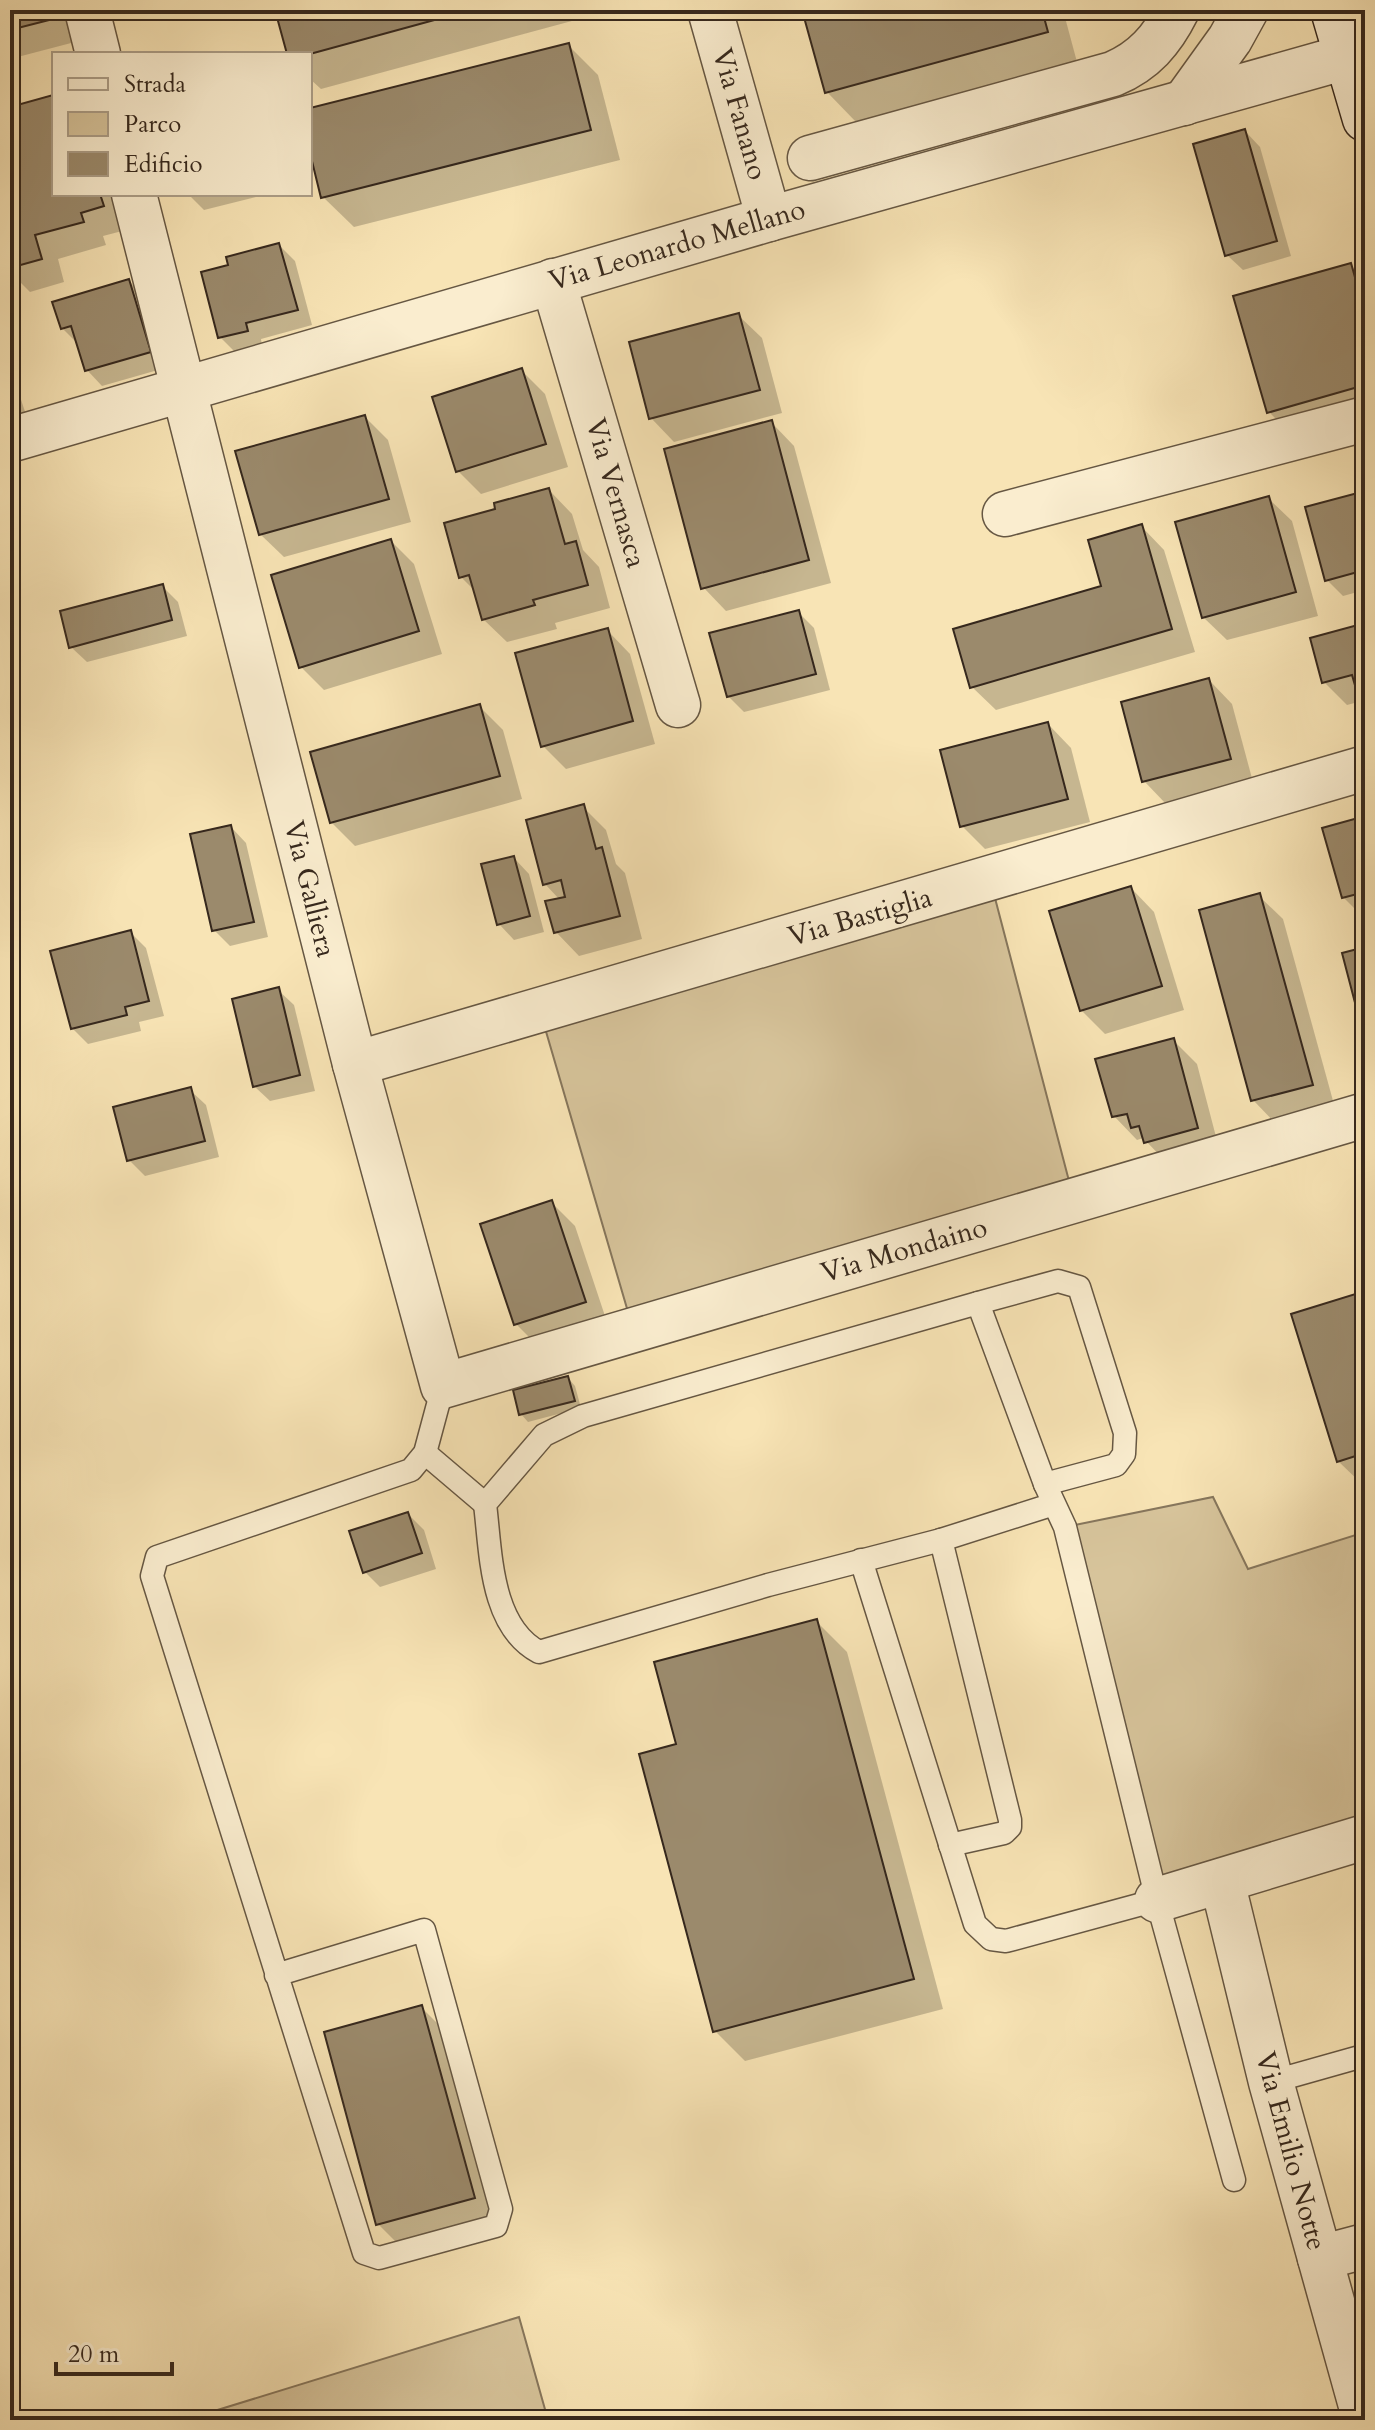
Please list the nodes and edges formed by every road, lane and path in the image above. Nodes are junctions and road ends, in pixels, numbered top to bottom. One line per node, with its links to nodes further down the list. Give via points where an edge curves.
1 (87, 10): 6 (street)
2 (710, 10): 14 (street, Via Fanano)
3 (1177, 10): 9 (street, via 1159,41 1122,70)
4 (1246, 10): 8 (street)
5 (1333, 10): 7 (street)
6 (98, 52)
7 (1356, 54): 8 (street, Via Leonardo Mellano); 10 (street)
8 (1184, 103): 12 (street, Via Leonardo Mellano)
9 (961, 115): 11 (street); 12 (street)
10 (1365, 119)
11 (810, 158)
12 (974, 161): 14 (street, Via Leonardo Mellano)
13 (135, 196): 16 (street, Via Galliera)
14 (769, 219): 15 (street, Via Leonardo Mellano)
15 (553, 281): 16 (street, Via Leonardo Mellano); 20 (street, Via Vernasca)
16 (184, 391): 18 (street, Via Leonardo Mellano); 22 (street, Via Galliera)
17 (1365, 419): 19 (street)
18 (10, 440)
19 (1005, 514)
20 (678, 705)
21 (1365, 768): 22 (street, Via Bastiglia)
22 (355, 1064): 25 (street, Via Galliera)
23 (1365, 1115): 25 (street, Via Mondaino)
24 (978, 1303): 27 (lane); 27 (lane, via 1058,1281 1079,1287 1125,1433 1124,1454 1116,1465); 28 (lane, via 583,1416 544,1435)
25 (443, 1386): 26 (lane)
26 (425, 1453): 28 (lane); 35 (lane, via 411,1470 157,1557 152,1576)
27 (1050, 1494): 29 (lane); 34 (lane, via 1065,1527)
28 (485, 1504): 30 (lane, via 496,1584 511,1627 524,1644 539,1652)
29 (941, 1540): 30 (lane); 32 (lane, via 1010,1820 1004,1833)
30 (861, 1560): 32 (lane)
31 (1365, 1837): 33 (street)
32 (950, 1845): 34 (lane, via 975,1924 991,1939 1006,1941)
33 (1222, 1881): 34 (street); 37 (street, Via Emilio Notte)
34 (1157, 1900): 38 (lane)
35 (276, 1975): 35 (lane, via 424,1930 501,2209 496,2226 379,2258 364,2253)
36 (1363, 2056): 37 (lane)
37 (1271, 2082): 40 (street, Via Emilio Notte)
38 (1234, 2180)
39 (1365, 2246): 40 (street)
40 (1320, 2258): 41 (street, Via Emilio Notte)
41 (1365, 2420)

